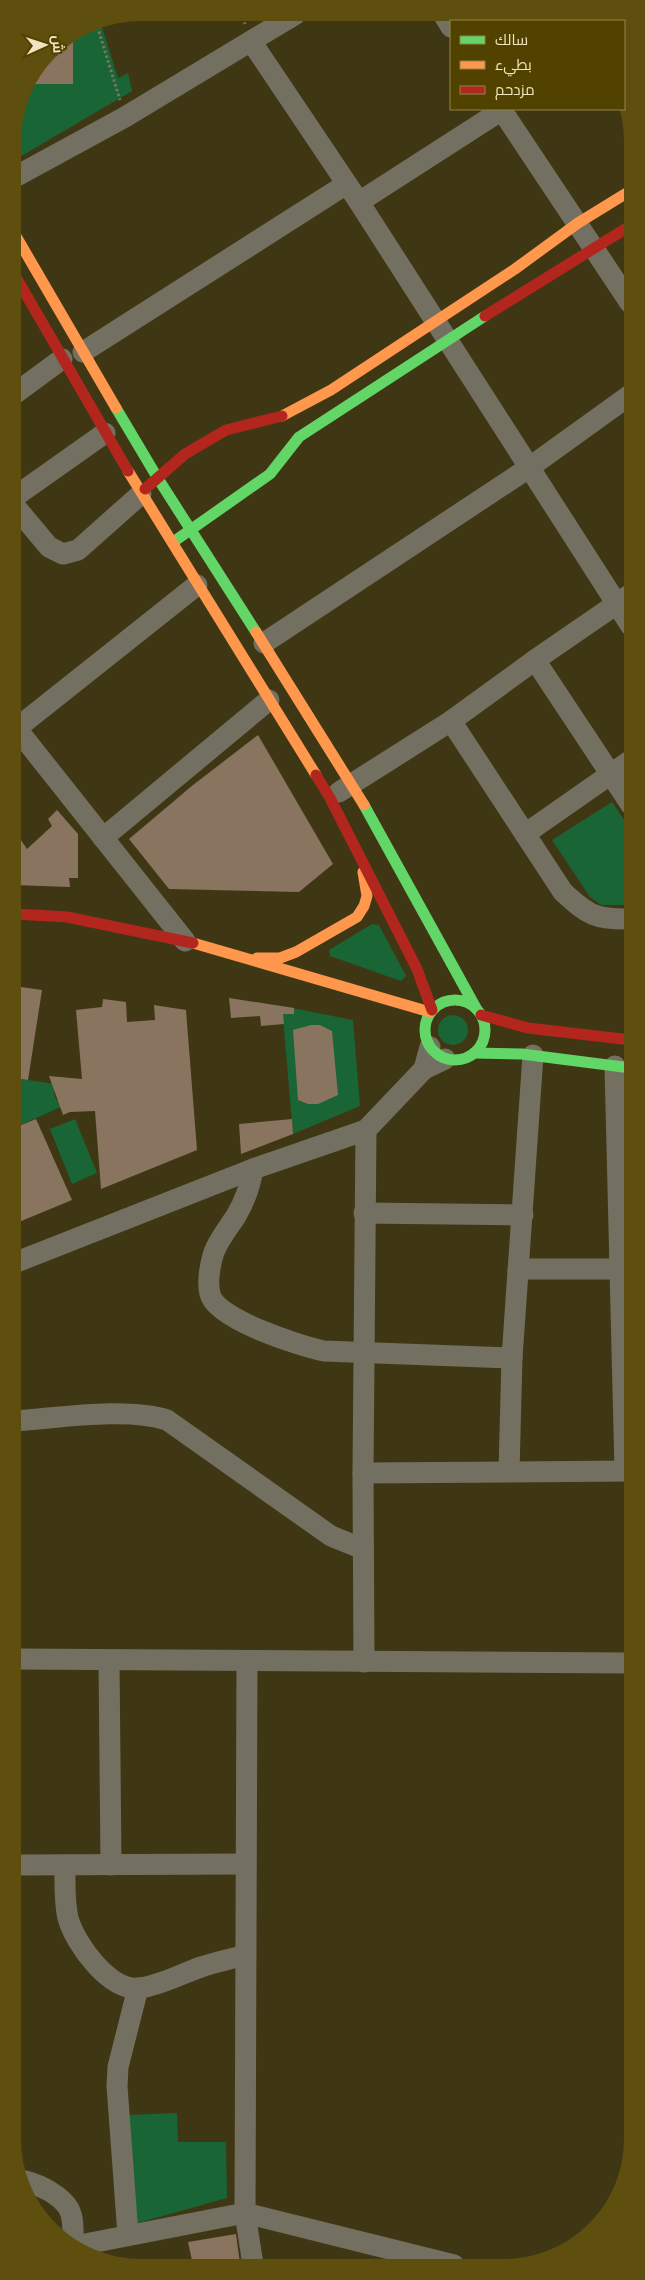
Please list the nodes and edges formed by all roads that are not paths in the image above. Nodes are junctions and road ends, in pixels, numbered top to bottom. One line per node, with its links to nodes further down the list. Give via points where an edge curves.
1 (283, 22): 2 (street)
2 (251, 41): 5 (street, via 125,117); 6 (street)
3 (499, 110): 8 (street)
4 (502, 110): 9 (street)
5 (22, 173)
6 (345, 185): 8 (street); 16 (street)
7 (624, 195): 9 (main road)
8 (358, 202): 15 (street)
9 (578, 223): 12 (street); 15 (main road)
10 (624, 230): 12 (main road)
11 (22, 246): 16 (main road)
12 (595, 248): 13 (street); 15 (main road)
13 (624, 293)
14 (22, 295): 17 (main road)
15 (441, 331): 21 (street); 22 (main road, via 271,424 226,430 185,454); 26 (main road, via 344,409 298,437 285,448 270,474)
16 (83, 352): 22 (main road)
17 (62, 359): 18 (street); 20 (main road)
18 (22, 388)
19 (624, 399): 21 (street)
20 (104, 433): 23 (street); 24 (main road)
21 (530, 467): 29 (street); 30 (street)
22 (158, 477): 24 (main road); 26 (main road)
23 (22, 492)
24 (142, 494): 25 (street, via 78,550 63,554 49,547); 27 (main road)
25 (22, 515)
26 (192, 530): 27 (main road); 30 (main road)
27 (170, 543): 28 (main road)
28 (197, 585): 32 (main road); 33 (street)
29 (623, 600): 31 (street)
30 (264, 643): 38 (main road)
31 (535, 660): 34 (street); 37 (street)
32 (269, 700): 40 (main road); 42 (street)
33 (22, 721)
34 (451, 721): 38 (street); 41 (street)
35 (22, 735): 42 (street)
36 (624, 765): 37 (street)
37 (610, 774): 39 (street); 41 (street)
38 (352, 783): 40 (street); 50 (main road)
39 (624, 795)
40 (330, 798): 43 (main road)
41 (525, 834): 45 (street, via 563,892 582,910 594,916)
42 (103, 838): 46 (street)
43 (351, 840): 47 (main road, via 368,885 368,897 357,917 280,958); 49 (main road, via 417,969)
44 (22, 914): 46 (main road, via 67,917)
45 (624, 918)
46 (185, 941): 47 (main road)
47 (243, 957): 48 (main road)
48 (358, 993): 49 (main road); 51 (main road)
49 (431, 1011): 50 (main road, via 439,1003 458,1000); 54 (main road, via 424,1029)
50 (478, 1011): 53 (main road, via 528,1028); 55 (main road, via 484,1022 484,1039)
51 (388, 1013)
52 (410, 1028): 54 (main road)
53 (624, 1039)
54 (434, 1048): 55 (main road, via 465,1058); 59 (street, via 424,1069)
55 (474, 1053): 56 (main road)
56 (533, 1055): 57 (main road); 62 (street)
57 (623, 1067): 58 (street)
58 (624, 1112)
59 (366, 1130): 60 (street); 61 (street)
60 (253, 1169): 64 (street); 67 (street, via 250,1190 214,1252 209,1275 210,1295 219,1308 237,1320 302,1346)
61 (364, 1213): 62 (street); 67 (street)
62 (523, 1215): 66 (street)
63 (623, 1251): 65 (street)
64 (21, 1260)
65 (620, 1269): 66 (street); 68 (street)
66 (518, 1270): 69 (street)
67 (364, 1354): 69 (street); 73 (street)
68 (623, 1354)
69 (512, 1358): 72 (street)
70 (21, 1421): 74 (street, via 126,1414 150,1414 167,1420 331,1536)
71 (623, 1470): 72 (street)
72 (508, 1472): 73 (street)
73 (363, 1473): 74 (street)
74 (363, 1549): 78 (street)
75 (21, 1660): 76 (street)
76 (109, 1660): 77 (street); 80 (street)
77 (247, 1661): 78 (street); 81 (street)
78 (364, 1662): 79 (street)
79 (623, 1663)
80 (110, 1864): 81 (street); 83 (street)
81 (246, 1864): 84 (street)
82 (21, 1865): 83 (street)
83 (65, 1865): 85 (street, via 68,1919 76,1940 116,1983)
84 (246, 1955): 85 (street); 87 (street)
85 (138, 1988): 88 (street, via 118,2067 117,2086)
86 (29, 2182): 89 (street, via 58,2198 69,2210)
87 (245, 2213): 88 (street); 91 (street); 92 (street)
88 (128, 2235): 90 (street)
89 (73, 2237)
90 (85, 2245)
91 (252, 2259)
92 (430, 2259)

